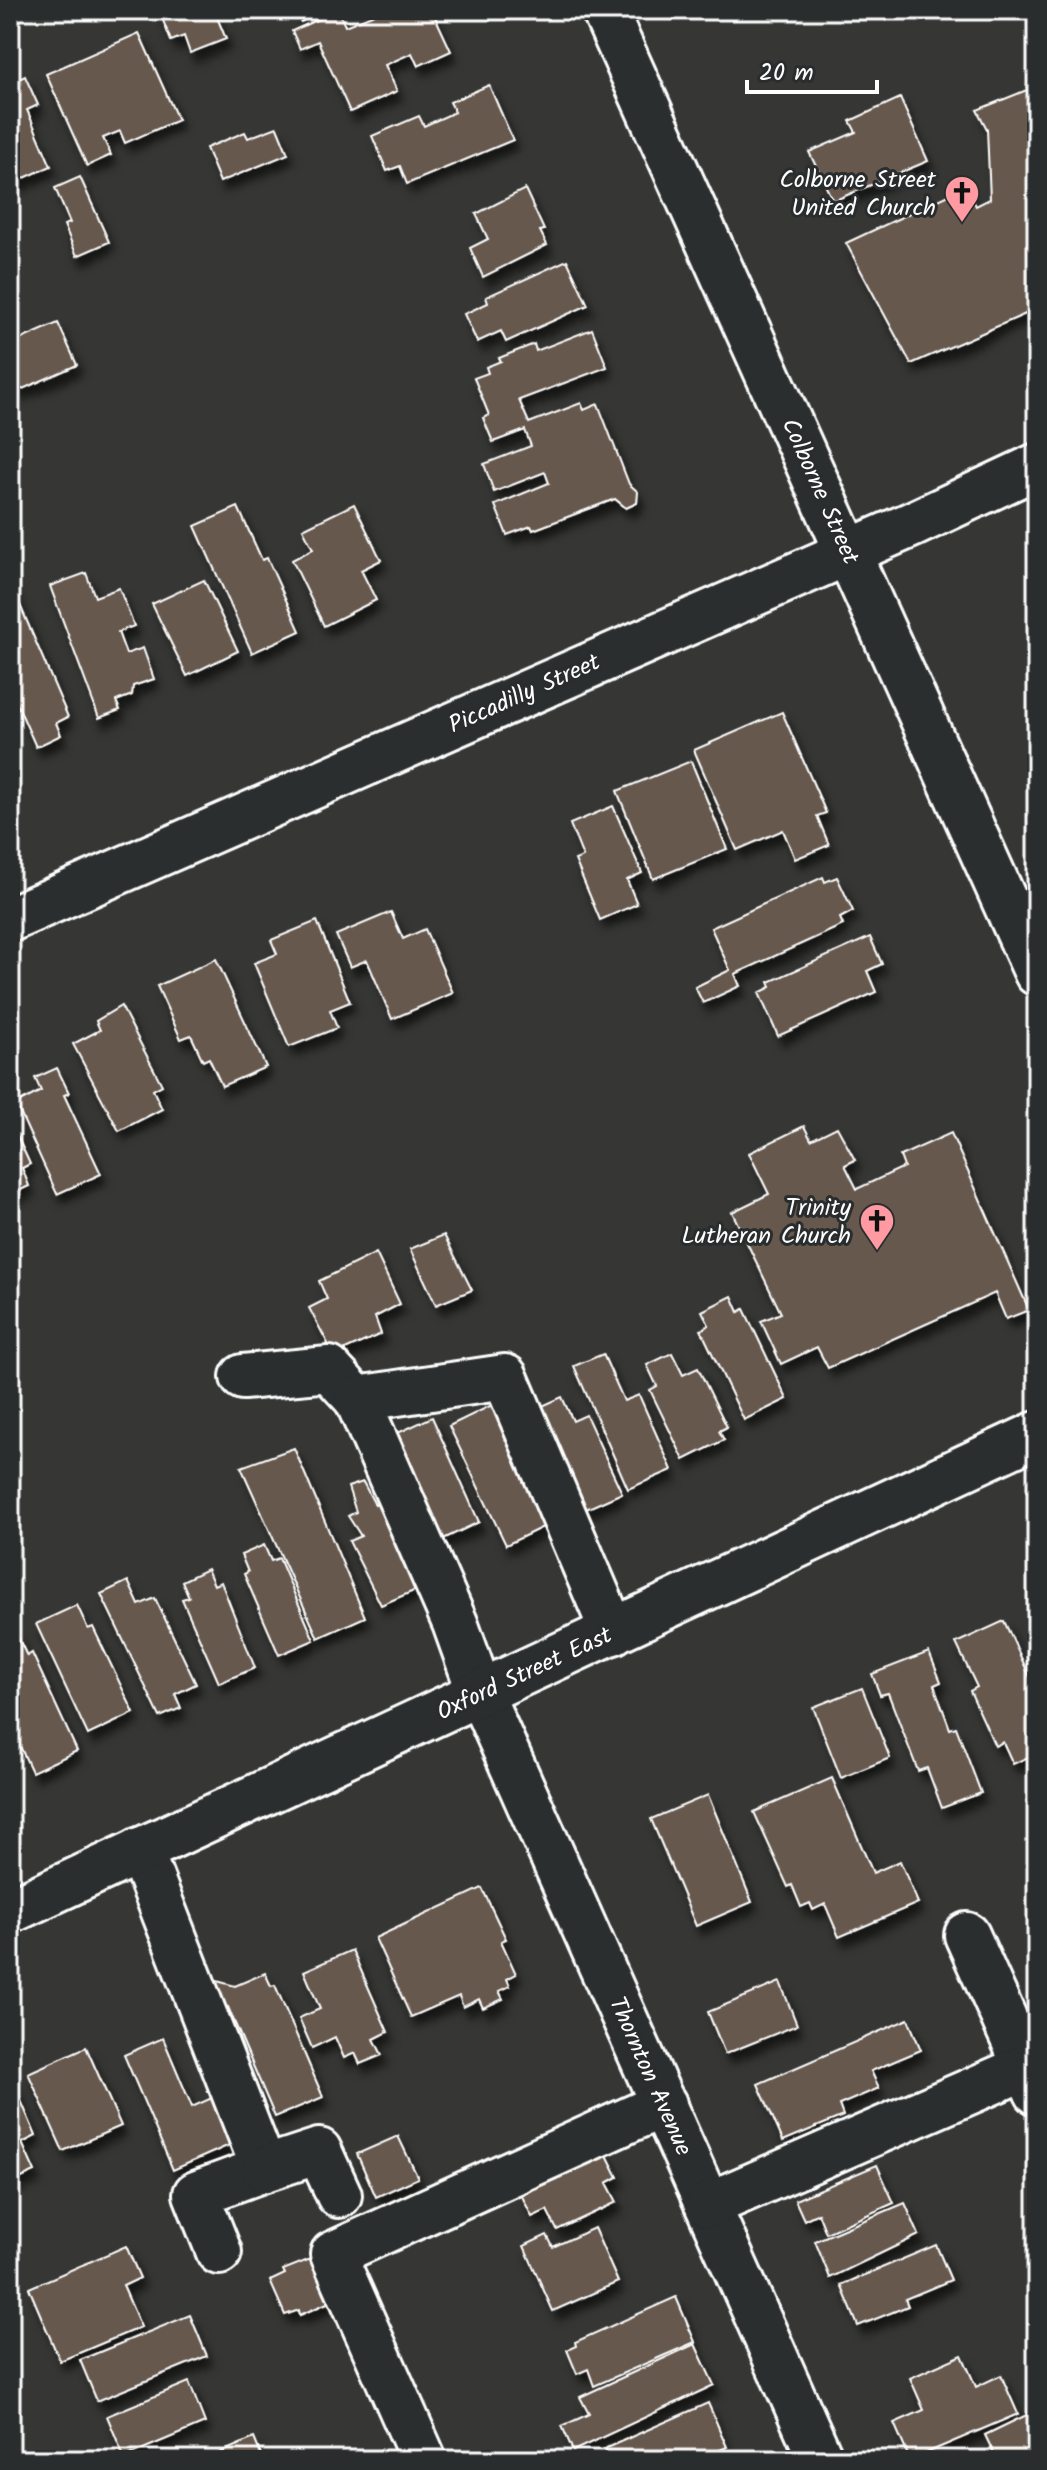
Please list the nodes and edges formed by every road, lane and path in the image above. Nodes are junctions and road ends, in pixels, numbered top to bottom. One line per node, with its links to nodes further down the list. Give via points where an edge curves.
1 (604, 10): 3 (street, Colborne Street)
2 (1037, 466): 3 (street, Piccadilly Street)
3 (848, 551): 4 (street, Piccadilly Street); 5 (street, Colborne Street)
4 (10, 919)
5 (1037, 973)
6 (243, 1377): 7 (street, Thornton Avenue, via 329,1369)
7 (357, 1399): 9 (street, via 505,1377); 10 (street, Thornton Avenue)
8 (1037, 1434): 9 (street, Oxford Street East)
9 (613, 1632): 10 (street, Oxford Street East)
10 (480, 1693): 11 (street, Oxford Street East); 15 (street, Thornton Avenue)
11 (140, 1850): 12 (street, Oxford Street East); 16 (street)
12 (10, 1911)
13 (967, 1935): 14 (street)
14 (1031, 2079): 18 (street)
15 (664, 2104): 18 (street, Thornton Avenue); 20 (street, via 333,2254)
16 (264, 2169): 17 (street, via 319,2151); 19 (street, via 196,2194)
17 (339, 2195)
18 (708, 2205): 21 (street, Thornton Avenue)
19 (219, 2252)
20 (424, 2460)
21 (821, 2460)

